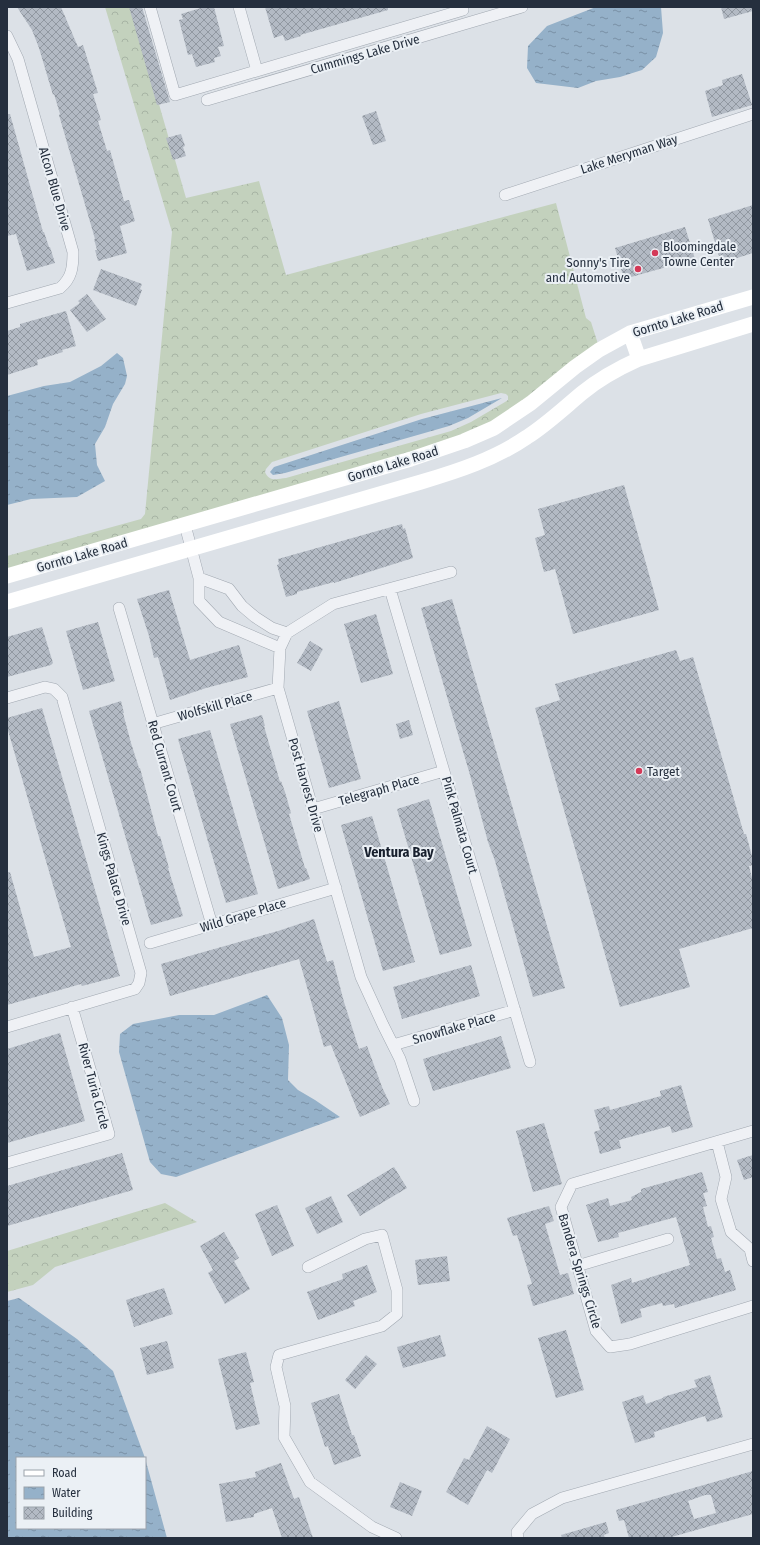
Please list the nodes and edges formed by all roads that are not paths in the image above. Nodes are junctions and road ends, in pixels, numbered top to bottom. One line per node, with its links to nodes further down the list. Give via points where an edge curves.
1 (150, 7): 6 (street, via 175,95)
2 (239, 7): 6 (street)
3 (462, 7): 6 (street, via 463,10)
4 (522, 7): 7 (street, Cummings Lake Drive)
5 (7, 36): 11 (street, Alcon Blue Drive, via 18,59 73,252 71,274 60,288)
6 (258, 71)
7 (207, 100)
8 (753, 114): 9 (street, Lake Meryman Way)
9 (505, 195)
10 (753, 297): 13 (street, Gornto Lake Road)
11 (7, 303)
12 (753, 324): 14 (street, Gornto Lake Road)
13 (630, 333): 14 (street); 15 (street, Gornto Lake Road, via 588,357 522,410 494,428 464,442)
14 (639, 359): 16 (street, Gornto Lake Road, via 582,392 528,437 469,466)
15 (185, 525): 16 (street); 18 (street, Gornto Lake Road)
16 (191, 549): 19 (street); 21 (street, Gornto Lake Road)
17 (451, 572): 20 (street)
18 (7, 576)
19 (199, 578): 23 (street, via 229,589 242,606 256,617 272,628); 24 (street, via 199,601 219,622)
20 (390, 589): 23 (street, via 333,604); 28 (street, Pink Palmata Court)
21 (7, 602)
22 (119, 608): 27 (street, Red Currant Court)
23 (287, 633): 24 (street, Post Harvest Drive)
24 (280, 648): 25 (street, Post Harvest Drive)
25 (278, 688): 27 (street, Wolfskill Place); 29 (street, Post Harvest Drive)
26 (7, 698): 33 (street, Kings Palace Drive, via 45,687 54,689 62,697 141,973 135,989)
27 (152, 724): 31 (street, Red Currant Court)
28 (444, 771): 29 (street, Telegraph Place); 34 (street, Pink Palmata Court)
29 (313, 809): 30 (street, Post Harvest Drive)
30 (336, 888): 31 (street, Wild Grape Place); 36 (street, Post Harvest Drive, via 361,977)
31 (212, 925): 32 (street, Wild Grape Place)
32 (150, 943)
33 (72, 1007): 35 (street, Kings Palace Drive); 41 (street, River Turia Circle, via 109,1134)
34 (515, 1010): 36 (street, Snowflake Place); 37 (street, Pink Palmata Court)
35 (7, 1027)
36 (393, 1045): 38 (street, Post Harvest Drive)
37 (530, 1062)
38 (414, 1101)
39 (753, 1132): 40 (street, Bandera Springs Circle)
40 (717, 1142): 43 (street, via 726,1177 721,1199 731,1232 750,1249); 44 (street, Bandera Springs Circle, via 572,1184 561,1207)
41 (7, 1163)
42 (668, 1239): 44 (street)
43 (753, 1261)
44 (578, 1266): 46 (street, Bandera Springs Circle, via 596,1331 610,1347 630,1344)
45 (308, 1267): 48 (street, via 365,1239 382,1235 397,1290 397,1314 382,1326 279,1356 276,1367 285,1406 284,1437 310,1482 372,1527)
46 (753, 1306)
47 (753, 1444): 49 (street, via 562,1498 532,1514 517,1532)
48 (396, 1538)
49 (518, 1538)

